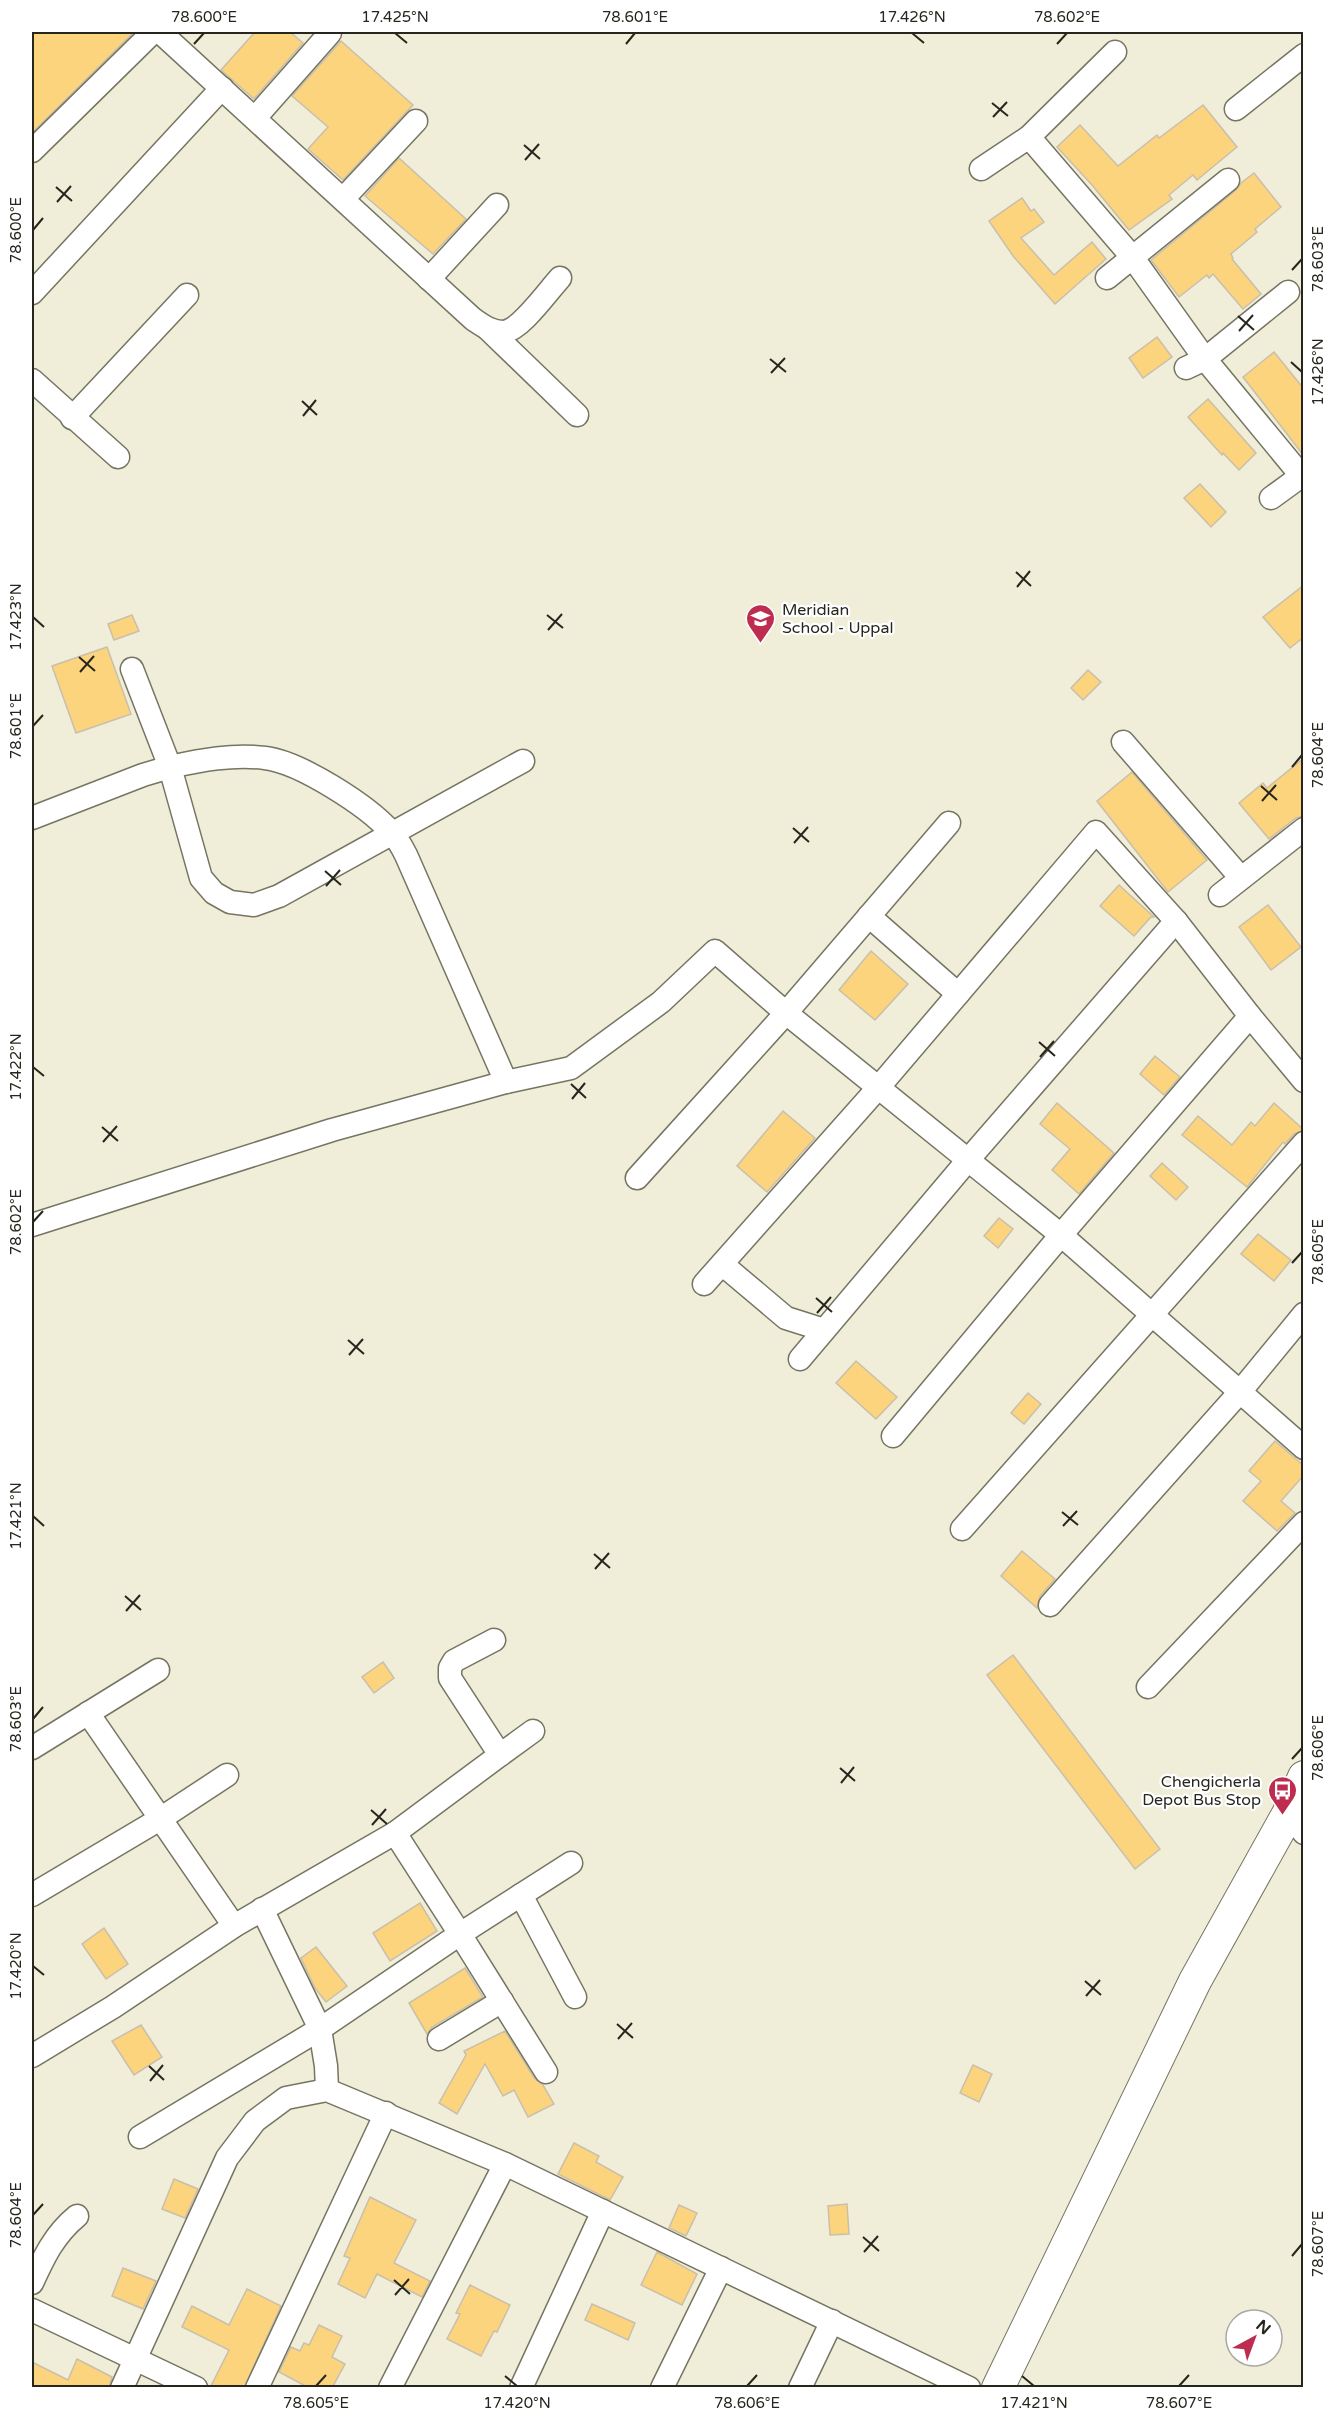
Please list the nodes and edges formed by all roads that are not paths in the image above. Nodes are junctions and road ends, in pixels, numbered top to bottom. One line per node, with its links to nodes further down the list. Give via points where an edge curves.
1 (153, 32): 11 (street)
2 (160, 32): 6 (street)
3 (330, 33): 8 (street)
4 (1115, 52): 10 (street)
5 (1304, 55): 7 (street)
6 (222, 88): 8 (street); 21 (street)
7 (1236, 109)
8 (255, 118): 14 (street)
9 (416, 121): 14 (street)
10 (1029, 137): 12 (street); 16 (street)
11 (32, 151)
12 (981, 169)
13 (1227, 180): 16 (street)
14 (343, 199): 19 (street)
15 (496, 205): 19 (street)
16 (1133, 258): 18 (street); 24 (street)
17 (560, 278): 23 (street, via 519,323 504,332)
18 (1107, 278)
19 (429, 279): 23 (street)
20 (1288, 292): 24 (street)
21 (32, 293)
22 (187, 295): 27 (street)
23 (488, 329): 26 (street)
24 (1196, 364): 29 (street)
25 (36, 393): 27 (street)
26 (577, 415)
27 (72, 418): 28 (street)
28 (118, 457)
29 (1303, 476): 30 (street)
30 (1270, 498)
31 (132, 669): 34 (street)
32 (1123, 742): 39 (street)
33 (523, 761): 38 (street)
34 (170, 767): 35 (street); 38 (street, via 203,760 269,758 310,775 358,803); 38 (street, via 201,878 214,893 230,902 254,905 279,896)
35 (32, 818)
36 (949, 823): 41 (street)
37 (1304, 830): 39 (street)
38 (392, 833): 47 (street, via 416,877)
39 (1241, 878): 40 (street)
40 (1220, 895)
41 (869, 916): 43 (street); 44 (street)
42 (1176, 921): 43 (street, via 1096,832); 45 (street); 50 (street)
43 (958, 993): 48 (street)
44 (786, 1013): 47 (street, via 716,951 661,1002 571,1068); 48 (street); 51 (street)
45 (1250, 1016): 46 (street); 53 (street)
46 (1304, 1081)
47 (506, 1082): 52 (street, via 332,1130)
48 (878, 1088): 50 (street); 54 (street)
49 (1304, 1143): 57 (street)
50 (968, 1160): 53 (street); 58 (street)
51 (637, 1178)
52 (32, 1225)
53 (1061, 1235): 57 (street); 61 (street)
54 (722, 1264): 55 (street); 58 (street, via 786,1318)
55 (704, 1284)
56 (1304, 1314): 60 (street)
57 (1151, 1316): 60 (street); 64 (street)
58 (824, 1330): 59 (street)
59 (800, 1359)
60 (1239, 1393): 62 (street); 65 (street)
61 (893, 1436)
62 (1304, 1448)
63 (1304, 1523): 68 (street)
64 (962, 1529)
65 (1050, 1605)
66 (494, 1640): 72 (street, via 454,1661 450,1678)
67 (158, 1670): 69 (street)
68 (1148, 1686)
69 (88, 1713): 71 (street); 75 (street)
70 (533, 1731): 72 (street)
71 (32, 1748)
72 (500, 1755): 77 (street)
73 (227, 1775): 75 (street)
74 (1304, 1777): 76 (street)
75 (160, 1819): 79 (street); 82 (street)
76 (1296, 1823): 109 (street, via 1195,1981)
77 (395, 1833): 81 (street); 83 (street)
78 (571, 1863): 80 (street)
79 (32, 1894)
80 (521, 1895): 83 (street); 84 (street)
81 (262, 1909): 82 (street); 86 (street)
82 (234, 1926): 88 (street)
83 (460, 1934): 85 (street); 86 (street)
84 (576, 1997)
85 (502, 2001): 87 (street); 89 (street)
86 (320, 2030): 90 (street); 92 (street)
87 (439, 2039)
88 (32, 2056)
89 (546, 2072)
90 (327, 2090): 91 (street); 100 (street, via 286,2098 255,2121 227,2158)
91 (386, 2113): 93 (street); 103 (street)
92 (140, 2138)
93 (505, 2164): 94 (street); 104 (street)
94 (603, 2211): 96 (street); 105 (street)
95 (77, 2216): 97 (street, via 50,2245)
96 (721, 2268): 99 (street); 106 (street)
97 (32, 2283)
98 (32, 2310): 100 (street)
99 (832, 2321): 107 (street); 108 (street)
100 (135, 2360): 101 (street); 102 (street)
101 (122, 2388)
102 (196, 2388)
103 (256, 2388)
104 (390, 2388)
105 (521, 2388)
106 (662, 2388)
107 (800, 2388)
108 (969, 2388)
109 (998, 2388)

